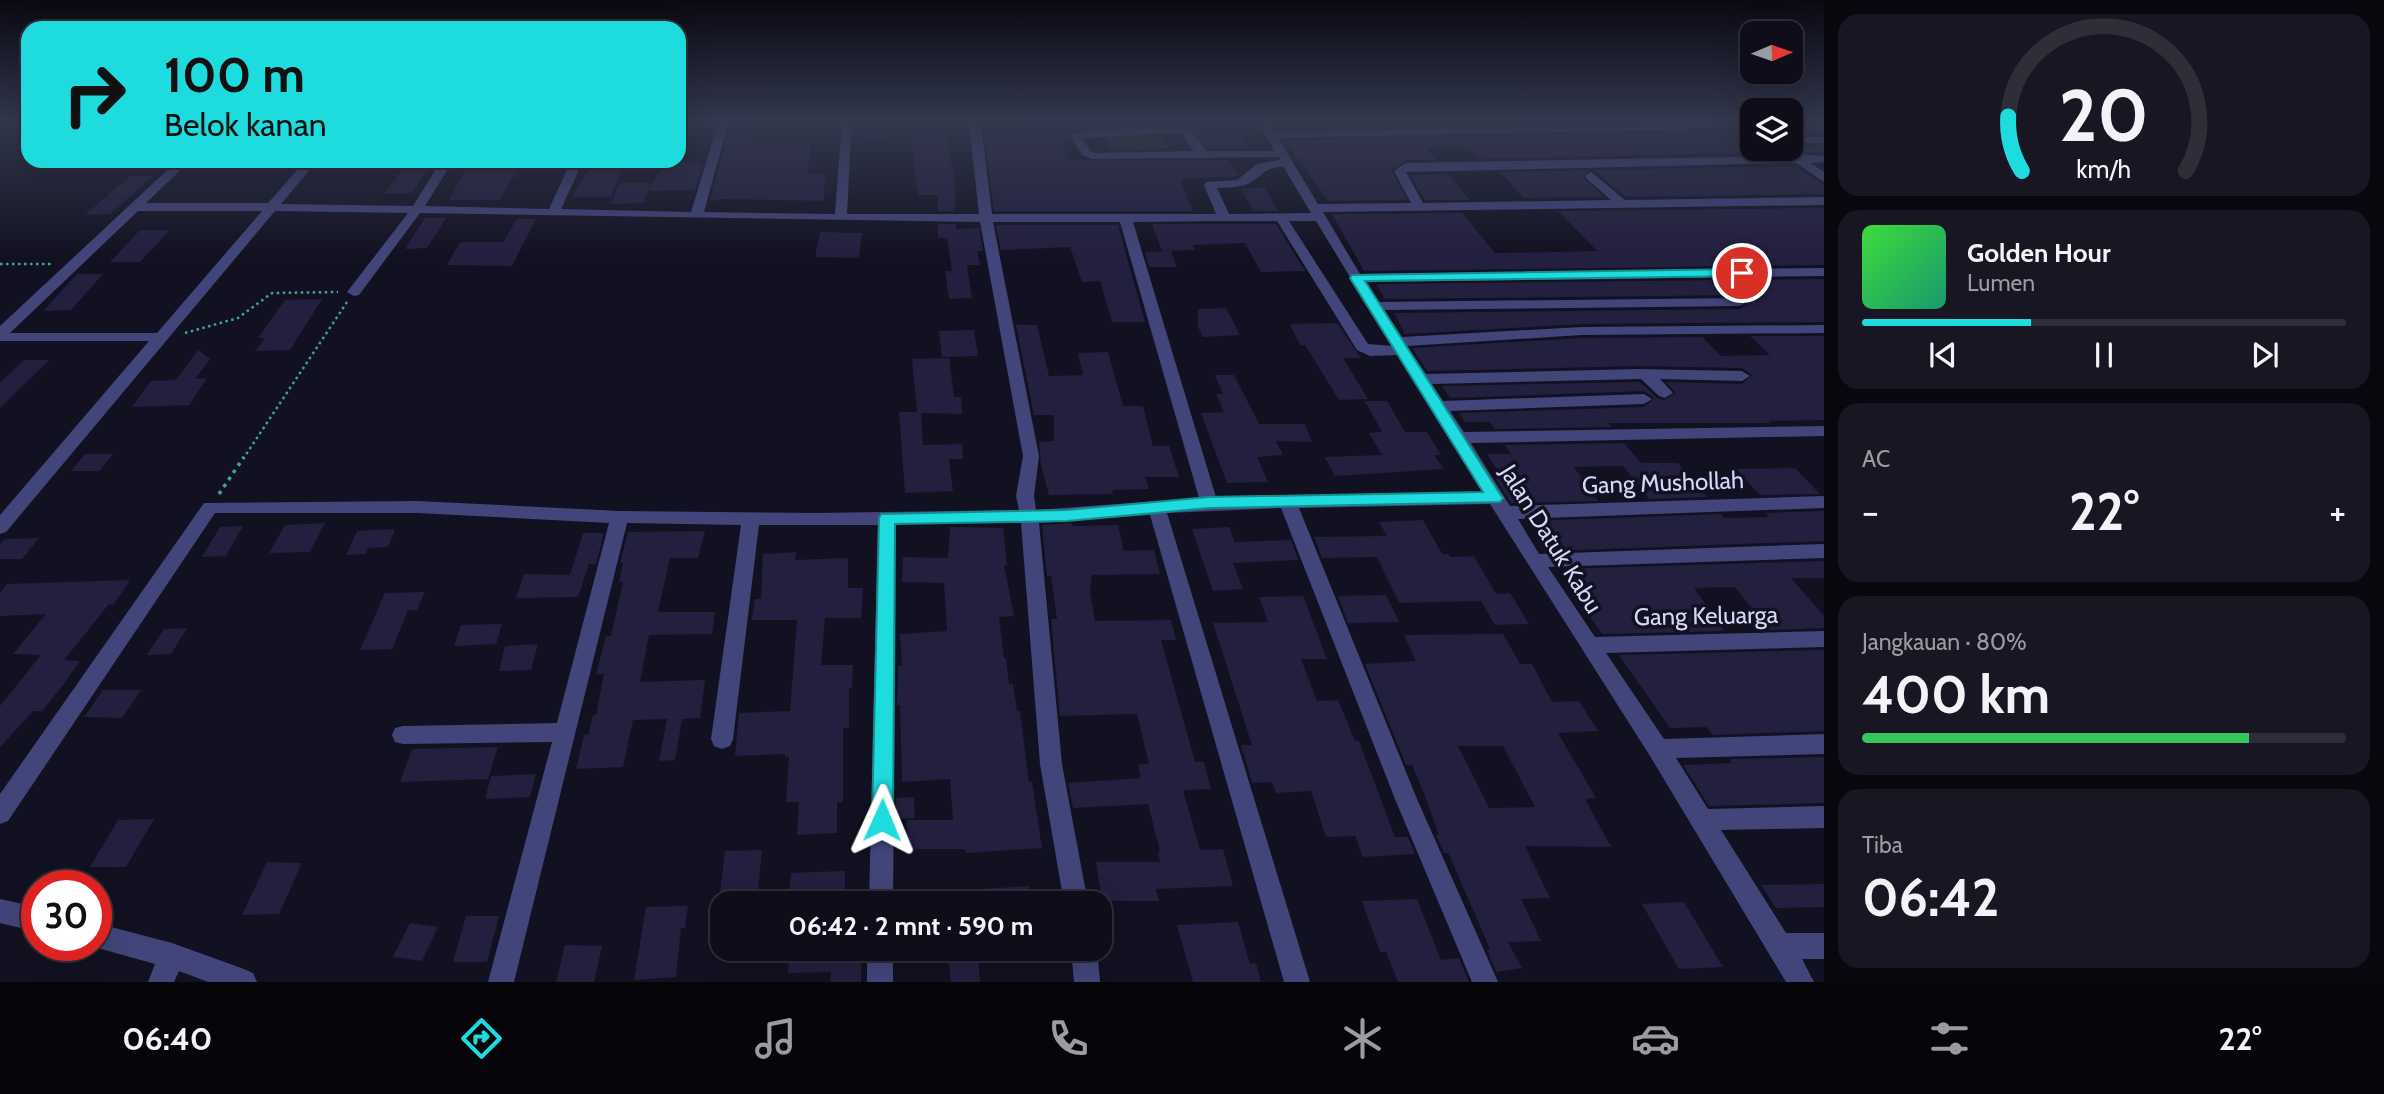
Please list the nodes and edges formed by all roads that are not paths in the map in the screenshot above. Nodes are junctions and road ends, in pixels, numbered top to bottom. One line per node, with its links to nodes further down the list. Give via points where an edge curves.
1 (711, 166): 22 (street)
2 (844, 166): 23 (street)
3 (980, 166): 25 (street)
4 (1262, 166): 27 (street, via 1239,183 1210,185)
5 (1290, 166): 21 (street, Jalan Datuk Kabu)
6 (1463, 166): 17 (street, via 1406,167 1400,172)
7 (1807, 166): 13 (street)
8 (177, 168): 18 (street)
9 (305, 168): 16 (street)
10 (443, 168): 19 (street)
11 (574, 168): 20 (street)
12 (1591, 176): 15 (street)
13 (1824, 178)
14 (1824, 201): 15 (street)
15 (1621, 203): 17 (street)
16 (270, 206): 18 (street); 19 (street); 35 (street)
17 (1419, 206): 21 (street)
18 (136, 207): 34 (street)
19 (418, 208): 20 (street); 30 (street)
20 (553, 213): 22 (street)
21 (1319, 213): 26 (street); 29 (street, Jalan Datuk Kabu)
22 (697, 214): 23 (street)
23 (841, 216): 25 (street)
24 (1125, 216): 25 (street); 27 (street); 45 (street)
25 (986, 218): 50 (street, via 1031,456 1023,492)
26 (1281, 218): 27 (street); 36 (street, via 1362,347 1370,351)
27 (1226, 219)
28 (1824, 272): 29 (street)
29 (1356, 278): 32 (street, Jalan Datuk Kabu)
30 (354, 292)
31 (1740, 302): 32 (street)
32 (1374, 306): 36 (street, Jalan Datuk Kabu)
33 (1824, 329): 36 (street, via 1582,331)
34 (0, 335): 35 (street)
35 (159, 337): 54 (street)
36 (1400, 346): 39 (street, Jalan Datuk Kabu)
37 (1645, 374): 38 (street); 39 (street); 40 (street)
38 (1742, 376)
39 (1421, 379): 42 (street, Jalan Datuk Kabu)
40 (1665, 393)
41 (1644, 399): 42 (street)
42 (1438, 406): 44 (street, Jalan Datuk Kabu)
43 (1824, 431): 44 (street)
44 (1459, 438): 48 (street, Jalan Datuk Kabu)
45 (1209, 502): 47 (street, Gang Mushollah); 49 (street, Gang Mushollah)
46 (1824, 502): 48 (street, Gang Mushollah)
47 (1289, 503): 48 (street, Gang Mushollah, via 1457,497); 83 (street, via 1406,799)
48 (1494, 503): 56 (street, Jalan Datuk Kabu)
49 (1157, 508): 50 (street, Gang Mushollah); 82 (street)
50 (1029, 516): 53 (street, Gang Mushollah); 68 (street, via 1051,764)
51 (620, 517): 52 (street, Gang Mushollah); 59 (street); 64 (street, Gang Mushollah, via 417,507 210,506)
52 (751, 518): 53 (street, Gang Mushollah); 61 (street)
53 (887, 518): 67 (street)
54 (0, 527)
55 (1824, 551): 56 (street)
56 (1534, 561): 58 (street, Jalan Datuk Kabu)
57 (1824, 639): 58 (street, Gang Keluarga)
58 (1589, 645): 63 (street, Jalan Datuk Kabu)
59 (565, 732): 60 (street); 79 (street)
60 (403, 735)
61 (722, 739)
62 (1824, 744): 63 (street)
63 (1658, 749): 66 (street, Jalan Datuk Kabu)
64 (0, 813)
65 (1824, 817): 66 (street)
66 (1703, 820): 72 (street, Jalan Datuk Kabu)
67 (881, 891)
68 (1074, 891)
69 (0, 911): 70 (street)
70 (21, 916)
71 (112, 940): 74 (street)
72 (1779, 946): 73 (street); 84 (street, Jalan Datuk Kabu)
73 (1824, 946)
74 (172, 956): 77 (street); 78 (street)
75 (880, 961): 80 (street)
76 (1085, 961): 81 (street)
77 (161, 982)
78 (244, 982)
79 (501, 982)
80 (880, 982)
81 (1087, 982)
82 (1297, 982)
83 (1485, 982)
84 (1801, 982)

